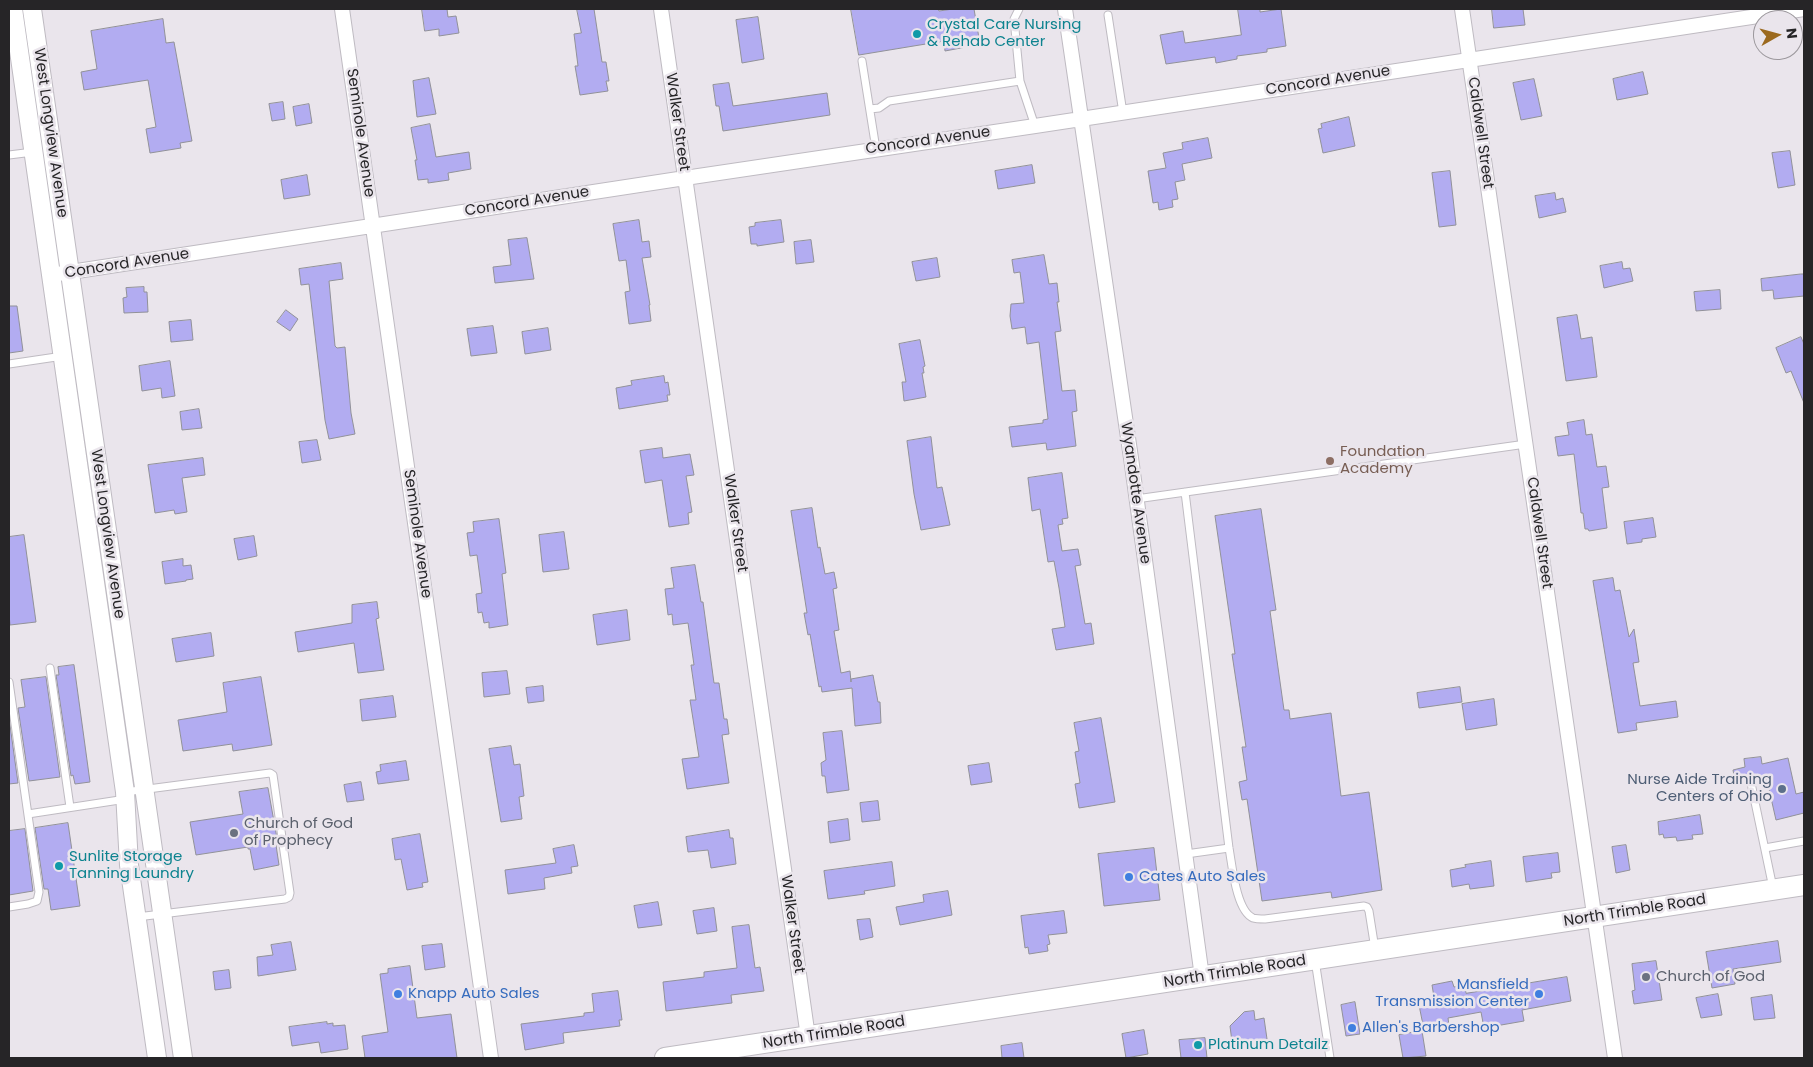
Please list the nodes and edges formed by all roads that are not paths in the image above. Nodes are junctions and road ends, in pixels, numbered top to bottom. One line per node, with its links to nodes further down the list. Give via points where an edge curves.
1 (13, 9): 18 (street, West Longview Avenue)
2 (32, 9): 22 (street, West Longview Avenue)
3 (342, 9): 21 (street, Seminole Avenue)
4 (661, 9): 20 (street, Walker Street)
5 (1019, 9): 12 (lane, via 1014,19)
6 (1065, 9): 15 (street, Wyandotte Avenue)
7 (1462, 9): 10 (street, Caldwell Street)
8 (1804, 9): 10 (street, Concord Avenue)
9 (1108, 15): 14 (lane)
10 (1469, 60): 14 (street, Concord Avenue); 26 (street, Caldwell Street)
11 (862, 61): 13 (lane)
12 (1020, 80): 13 (lane, via 889,101 879,108); 16 (lane)
13 (870, 109): 17 (lane)
14 (1123, 113): 15 (street, Concord Avenue)
15 (1081, 119): 16 (street, Concord Avenue); 28 (street, Wyandotte Avenue)
16 (1035, 126): 17 (street, Concord Avenue)
17 (876, 149): 20 (street, Concord Avenue)
18 (34, 152): 19 (lane); 23 (street, West Longview Avenue)
19 (9, 155)
20 (685, 178): 21 (street, Concord Avenue); 49 (street, Walker Street)
21 (373, 226): 22 (street, Concord Avenue); 52 (street, Seminole Avenue)
22 (70, 272): 23 (street, Concord Avenue); 32 (street, West Longview Avenue)
23 (51, 276): 24 (street, West Longview Avenue)
24 (63, 356): 25 (lane); 33 (street, West Longview Avenue)
25 (9, 364)
26 (1526, 444): 27 (lane); 45 (street, Caldwell Street)
27 (1185, 492): 28 (lane); 37 (lane)
28 (1136, 499): 39 (street, Wyandotte Avenue)
29 (50, 668): 34 (lane)
30 (9, 682): 35 (lane)
31 (1751, 783): 38 (lane)
32 (144, 789): 33 (lane); 43 (street, West Longview Avenue); 43 (lane, via 270,773 274,778 289,897)
33 (126, 796): 34 (lane); 44 (street, West Longview Avenue, via 129,865)
34 (70, 807): 35 (lane)
35 (28, 814): 42 (lane, via 39,892 37,901)
36 (1804, 841): 38 (lane)
37 (1229, 848): 39 (lane); 46 (lane, via 1234,882 1245,911 1253,918 1364,906 1369,912)
38 (1765, 848): 41 (lane)
39 (1186, 854): 48 (street, Wyandotte Avenue)
40 (1804, 885): 41 (main road, North Trimble Road)
41 (1774, 890): 45 (main road, North Trimble Road)
42 (9, 907)
43 (162, 914): 44 (lane); 51 (street, West Longview Avenue)
44 (137, 917): 50 (street, West Longview Avenue)
45 (1595, 917): 46 (main road, North Trimble Road); 55 (street, Caldwell Street)
46 (1375, 950): 47 (main road, North Trimble Road)
47 (1315, 960): 48 (main road, North Trimble Road); 54 (lane)
48 (1202, 977): 49 (main road, North Trimble Road)
49 (808, 1037): 53 (main road, North Trimble Road)
50 (157, 1058)
51 (183, 1058)
52 (491, 1058)
53 (665, 1058)
54 (1330, 1058)
55 (1615, 1058)

